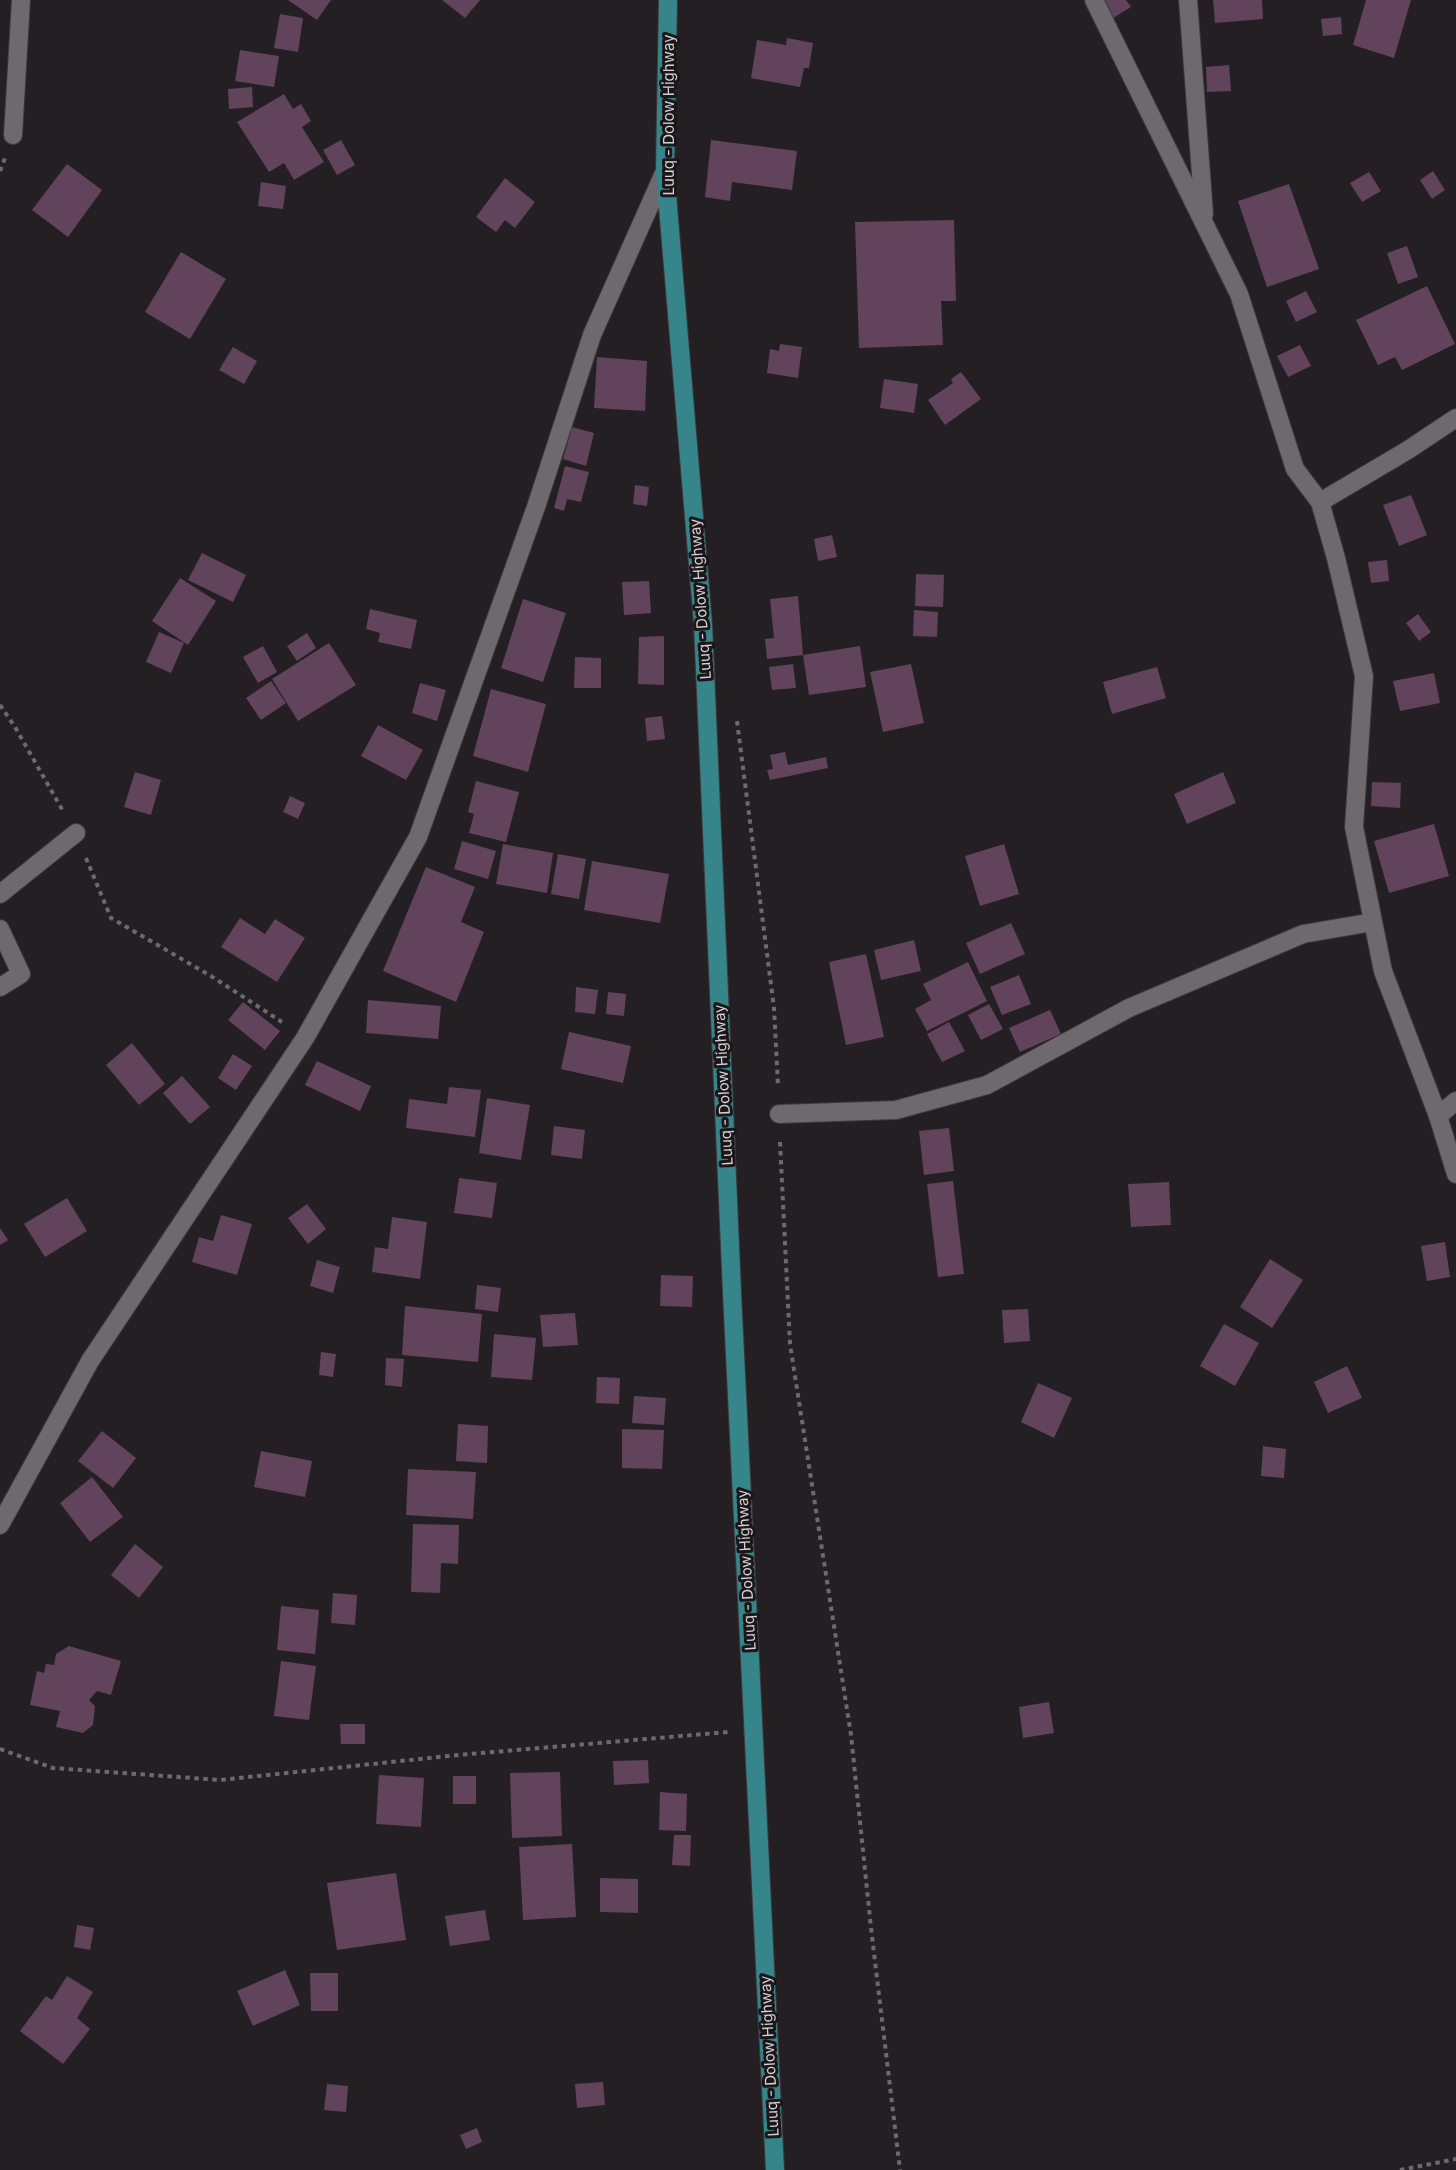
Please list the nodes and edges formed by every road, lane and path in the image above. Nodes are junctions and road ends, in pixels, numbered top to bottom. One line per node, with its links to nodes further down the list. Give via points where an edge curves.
1 (21, 0): 5 (street)
2 (668, 0): 6 (main road, Luuq - Dolow Highway)
3 (1094, 0): 7 (street)
4 (1188, 0): 7 (street)
5 (13, 135)
6 (665, 171): 17 (street, via 592,335 536,507 418,837); 23 (main road, Luuq - Dolow Highway, via 703,624)
7 (1204, 223): 9 (street, via 1239,294 1295,469)
8 (1456, 418): 9 (street)
9 (1320, 502): 14 (street, via 1364,676 1354,827)
10 (0, 705): 12 (path)
11 (736, 713): 19 (path, via 774,1008)
12 (76, 833): 13 (street); 17 (path, via 111,918 212,976)
13 (0, 894)
14 (1373, 922): 19 (street, via 1304,934 1129,1008 987,1085 896,1110); 20 (street, via 1383,971)
15 (0, 930): 16 (street, via 21,974)
16 (0, 987)
17 (305, 1038): 22 (street, via 90,1361)
18 (1456, 1101): 20 (street)
19 (779, 1114): 27 (path, via 790,1344 851,1735)
20 (1438, 1116): 21 (street)
21 (1456, 1174)
22 (0, 1525)
23 (753, 1730): 24 (path, via 220,1780 53,1768); 26 (main road, Luuq - Dolow Highway)
24 (0, 1749)
25 (1456, 2159): 28 (path)
26 (775, 2170)
27 (900, 2170)
28 (1400, 2170)

